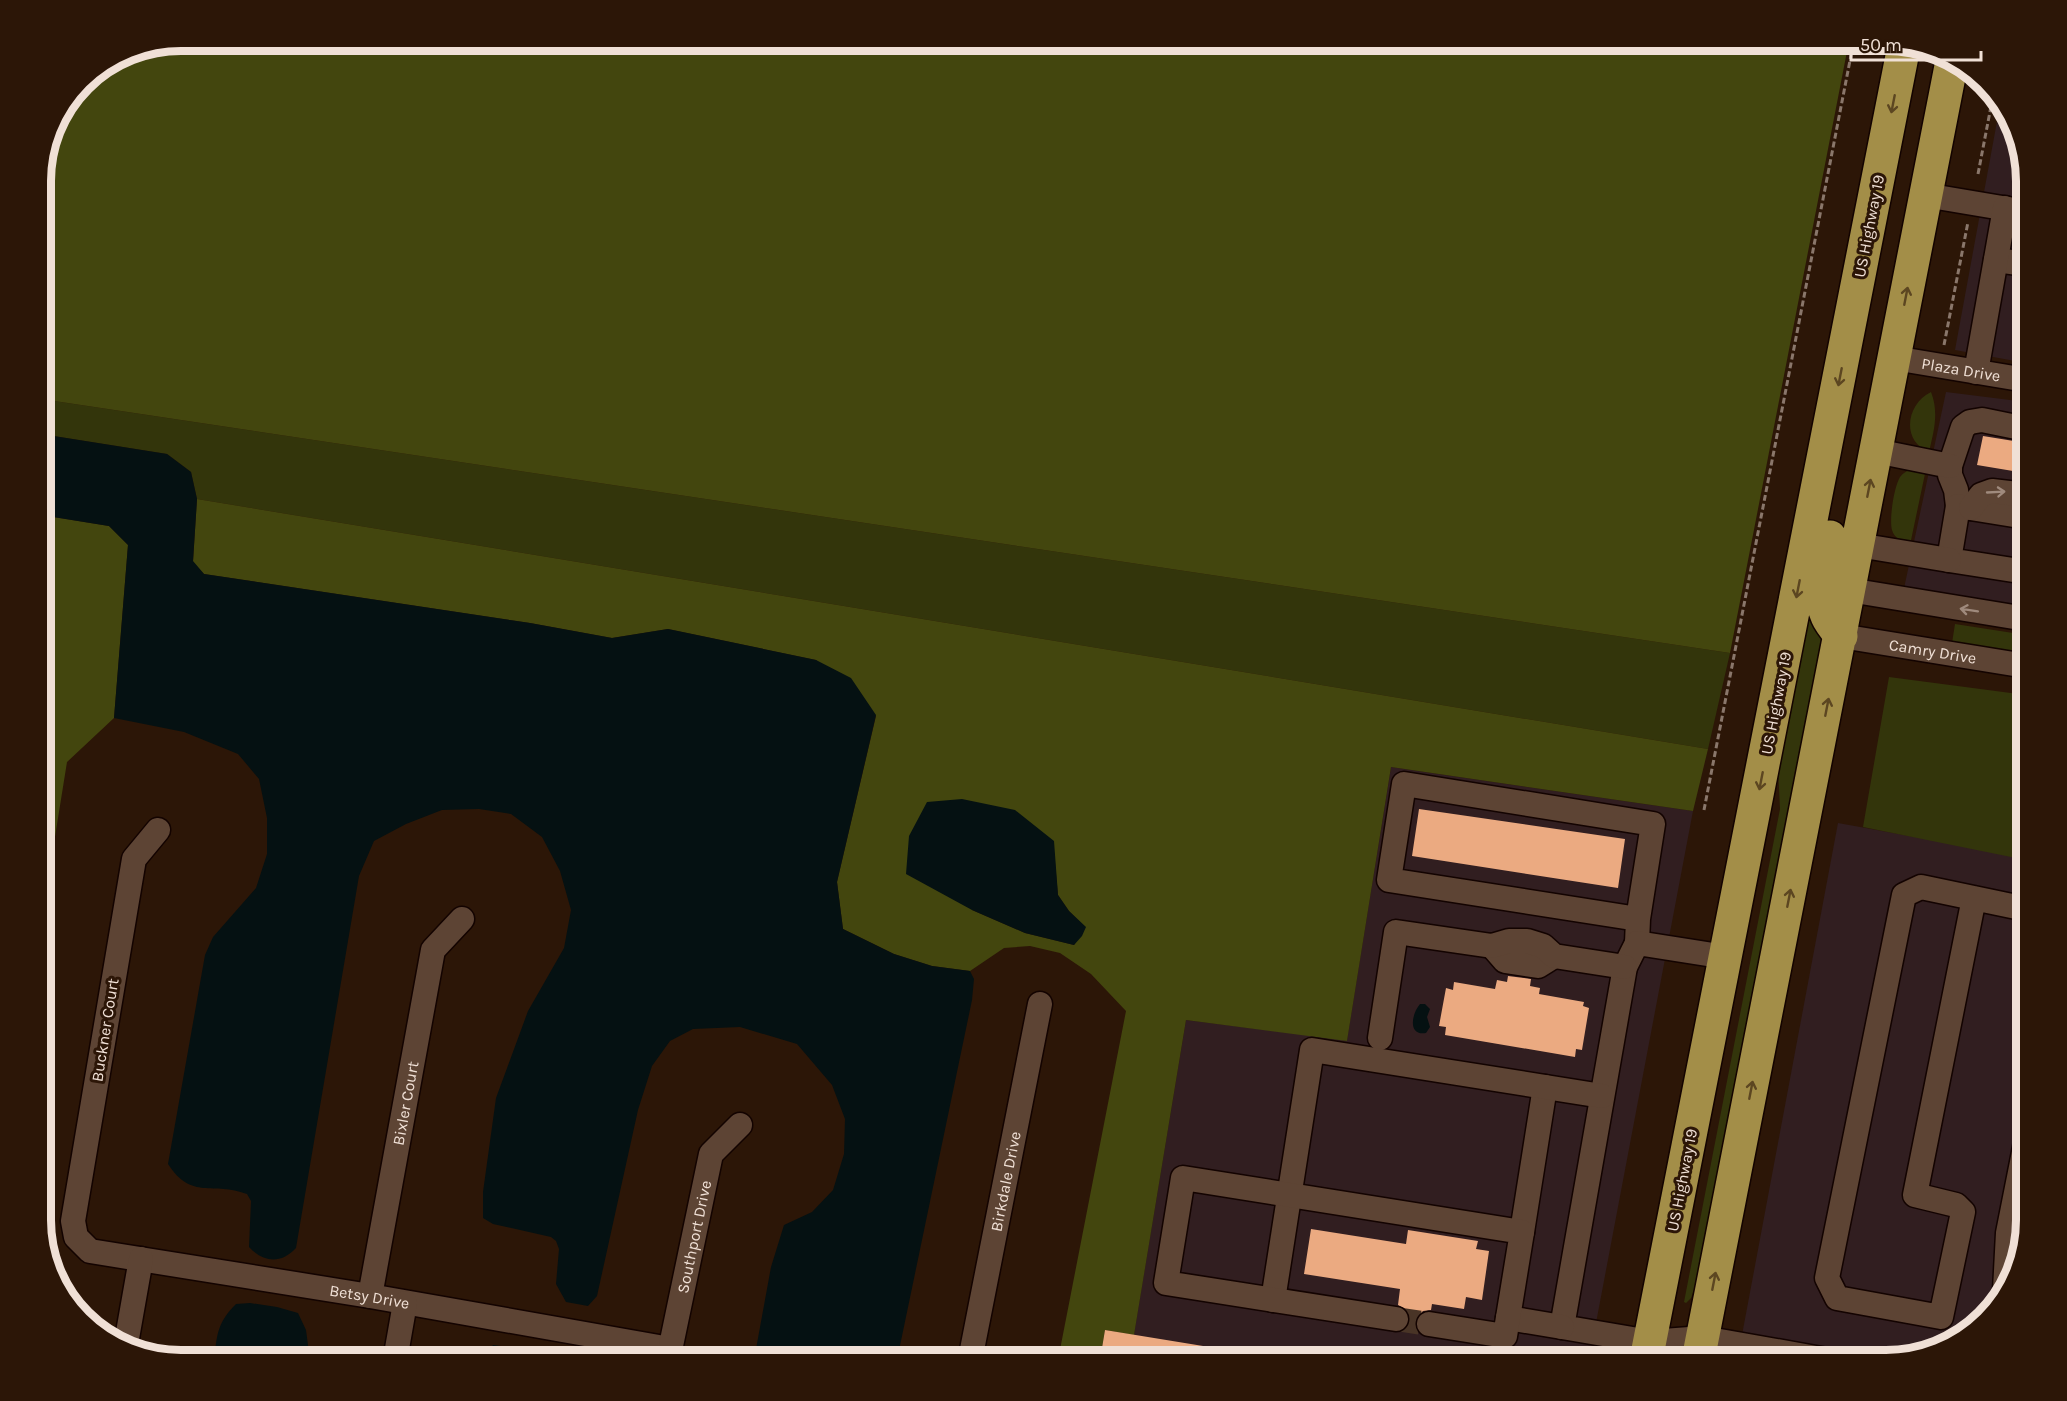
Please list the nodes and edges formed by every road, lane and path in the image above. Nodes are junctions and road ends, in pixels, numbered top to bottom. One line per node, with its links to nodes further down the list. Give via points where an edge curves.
1 (1852, 51): 31 (path)
2 (1903, 52): 11 (highway, US Highway 19, one-way to 11)
3 (1951, 68): 6 (highway)
4 (1991, 105): 5 (path)
5 (1978, 174)
6 (1925, 195): 7 (street); 13 (highway, one-way to 6)
7 (2016, 210): 9 (street)
8 (1969, 214): 12 (path)
9 (1996, 260): 10 (street); 14 (street)
10 (2016, 263)
11 (1861, 269): 29 (highway, via 1867,352 1823,586 1827,617); 38 (highway, US Highway 19, one-way to 38)
12 (1943, 350)
13 (1894, 358): 14 (street, Plaza Drive); 19 (highway)
14 (1977, 372): 15 (street, Plaza Drive)
15 (2016, 378)
16 (1963, 427): 17 (street, via 1982,420); 18 (street); 20 (street)
17 (2016, 427)
18 (2016, 438)
19 (1876, 451): 20 (street); 24 (highway, one-way to 19)
20 (1950, 466): 22 (street)
21 (2016, 494): 22 (street, one-way to 21, via 1992,491)
22 (1964, 507): 23 (street); 25 (street)
23 (2016, 515)
24 (1858, 545): 25 (street); 27 (highway)
25 (1949, 560): 26 (street)
26 (2016, 570)
27 (1849, 590): 28 (street, one-way to 27); 29 (highway)
28 (2016, 617)
29 (1840, 636): 30 (street, Camry Drive); 59 (highway, one-way to 29)
30 (2016, 664)
31 (1704, 810)
32 (158, 830): 47 (street, Buckner Court, via 134,859 74,1221)
33 (1974, 898): 33 (street, via 1921,887 1904,895 1827,1278 1837,1298 1941,1317 1963,1212 1956,1205 1915,1195); 34 (street)
34 (2016, 907)
35 (462, 919): 51 (street, Bixler Court, via 433,950)
36 (1638, 919): 36 (street, via 1389,880 1404,784 1653,824); 37 (street)
37 (1637, 943): 38 (street); 39 (street)
38 (1726, 957): 65 (highway, US Highway 19)
39 (1625, 967): 41 (street, via 1554,956 1544,946 1527,941 1492,946 1396,932); 43 (street)
40 (1040, 1004): 63 (street, Birkdale Drive)
41 (1380, 1038)
42 (1545, 1087): 43 (street); 45 (street, via 1312,1050); 46 (street)
43 (1602, 1096): 57 (street)
44 (740, 1125): 62 (street, Southport Drive, via 711,1154)
45 (1289, 1195): 46 (street); 52 (street); 52 (street, via 1183,1178 1166,1283)
46 (1522, 1232): 54 (street)
47 (76, 1237): 50 (street, Betsy Drive, via 90,1251)
48 (2014, 1237): 49 (street)
49 (2010, 1258)
50 (141, 1259): 51 (street, Betsy Drive); 58 (street)
51 (370, 1296): 53 (street, Betsy Drive)
52 (1273, 1300): 55 (street)
53 (405, 1303): 60 (street); 61 (street, Betsy Drive)
54 (1508, 1318): 56 (street, via 1505,1336); 57 (street)
55 (1395, 1319)
56 (1429, 1324)
57 (1562, 1327): 64 (street)
58 (127, 1338)
59 (1700, 1349): 66 (street)
60 (397, 1350)
61 (644, 1350)
62 (670, 1350)
63 (972, 1350)
64 (1644, 1350)
65 (1648, 1350)
66 (1674, 1350)

